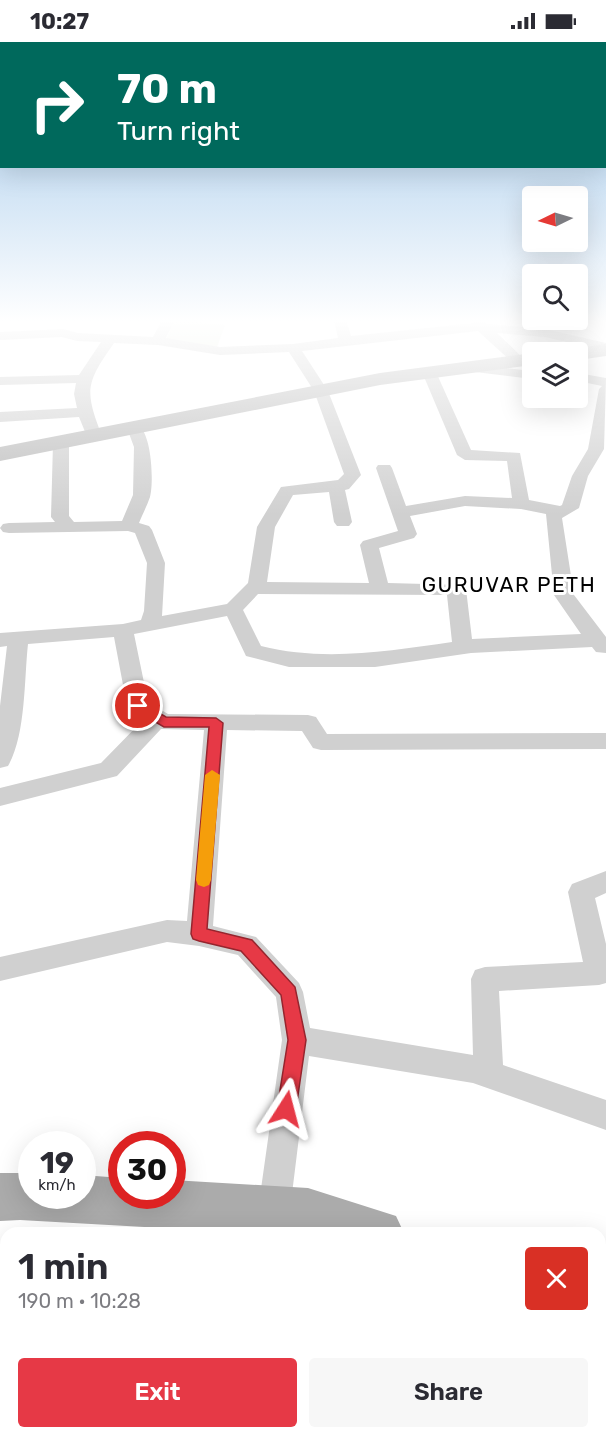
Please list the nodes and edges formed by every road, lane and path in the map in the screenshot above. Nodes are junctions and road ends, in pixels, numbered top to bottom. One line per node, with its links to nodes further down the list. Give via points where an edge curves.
1 (82, 385): 7 (street)
2 (317, 385): 6 (street)
3 (354, 385): 6 (main road)
4 (435, 385): 15 (street, via 465,455 514,456)
5 (606, 389): 17 (street, via 596,449 580,476 570,508)
6 (321, 391): 9 (main road); 14 (street, via 353,475)
7 (84, 412): 8 (street); 10 (street)
8 (0, 417)
9 (135, 428): 10 (main road); 19 (street, via 142,447 142,495)
10 (94, 436): 11 (main road)
11 (62, 442): 12 (main road); 20 (street, via 60,517)
12 (0, 454)
13 (384, 468): 16 (street)
14 (336, 486): 18 (street); 22 (street, via 287,491 266,527 257,584)
15 (521, 504): 16 (street, via 465,501); 17 (street)
16 (400, 512): 23 (street, via 408,534 369,545)
17 (562, 512): 28 (street, via 553,516 564,595)
18 (343, 522)
19 (129, 526): 20 (street); 25 (street, via 143,530 156,563)
20 (69, 527): 21 (street)
21 (9, 528)
22 (253, 588): 23 (street); 24 (street)
23 (381, 588): 29 (street, via 456,589)
24 (233, 609): 25 (street); 29 (street, via 253,651 289,660 375,660)
25 (150, 625): 26 (street)
26 (123, 630): 27 (street); 30 (street, via 138,706)
27 (9, 639): 33 (street, via 9,724)
28 (602, 646): 29 (street)
29 (463, 647)
30 (158, 718): 31 (street, via 164,722); 34 (street, via 110,770)
31 (216, 723): 32 (street, via 308,723 321,742); 36 (street)
32 (606, 741)
33 (0, 760)
34 (0, 797)
35 (606, 882): 39 (street, via 581,892 599,973 485,979)
36 (199, 934): 37 (street, via 167,931); 38 (street, via 246,945 289,992)
37 (0, 969)
38 (297, 1040): 39 (street); 42 (street)
39 (488, 1074): 40 (street)
40 (606, 1114)
41 (0, 1197): 42 (main road)
42 (274, 1210): 43 (main road, via 308,1212)
43 (359, 1227)

